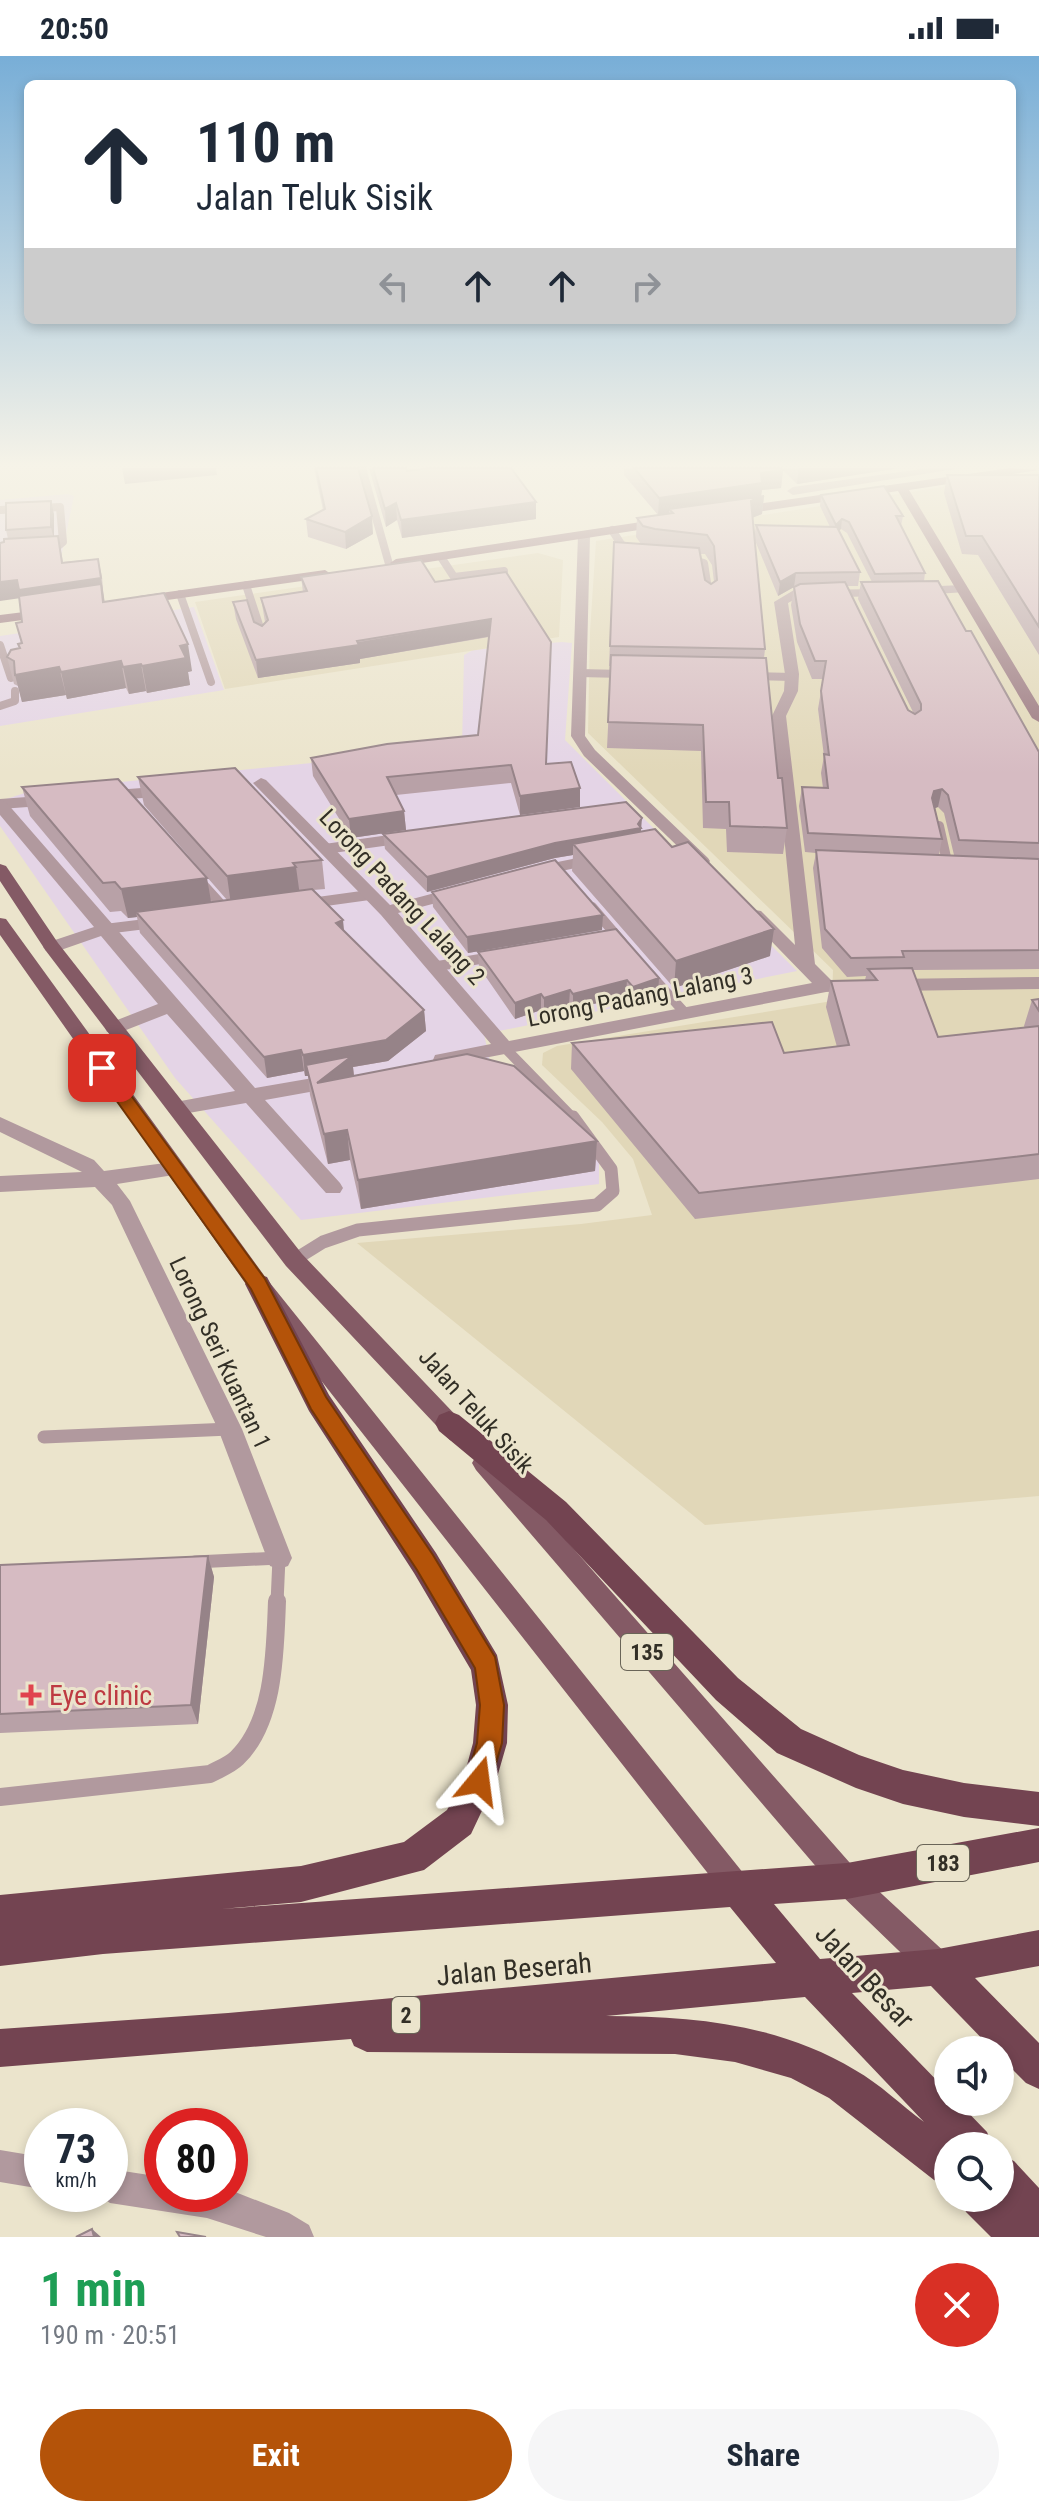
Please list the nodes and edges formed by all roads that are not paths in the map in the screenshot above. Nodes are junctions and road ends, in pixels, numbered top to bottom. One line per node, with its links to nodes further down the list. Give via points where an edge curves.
1 (449, 570): 6 (lane, via 454,577)
2 (583, 570): 16 (street)
3 (705, 570): 10 (lane)
4 (951, 570): 8 (street)
5 (346, 571): 7 (street)
6 (504, 571)
7 (246, 585): 9 (street); 14 (lane)
8 (962, 589): 19 (street, via 865,585 851,600 794,594 781,602); 24 (street)
9 (180, 594): 11 (street); 21 (lane)
10 (709, 596)
11 (120, 602)
12 (60, 611): 13 (street)
13 (0, 619)
14 (263, 637)
15 (0, 645): 20 (lane)
16 (579, 673): 17 (lane); 34 (street, via 578,736 640,807)
17 (640, 674)
18 (746, 676): 19 (lane)
19 (792, 677): 61 (street, via 779,716 804,861)
20 (11, 678)
21 (211, 682)
22 (15, 691): 23 (lane, via 15,701)
23 (0, 706)
24 (1039, 718)
25 (259, 783): 36 (street, Lorong Padang Lalang 2)
26 (168, 791): 27 (lane)
27 (123, 794): 28 (lane); 31 (lane)
28 (108, 796)
29 (46, 801): 30 (lane)
30 (0, 805): 54 (street)
31 (134, 806)
32 (936, 815): 39 (lane)
33 (402, 839): 36 (lane)
34 (683, 843): 35 (street); 41 (street)
35 (655, 848)
36 (325, 849): 44 (street, Lorong Padang Lalang 2)
37 (613, 856): 42 (street, via 562,872)
38 (187, 866): 50 (lane)
39 (948, 866)
40 (0, 869): 57 (main road, Jalan Teluk Sisik / 135)
41 (717, 876)
42 (511, 879)
43 (480, 887): 49 (street)
44 (369, 895): 47 (lane); 49 (street, Lorong Padang Lalang 2)
45 (739, 899): 61 (street)
46 (587, 901): 55 (lane)
47 (291, 905)
48 (244, 911): 50 (lane)
49 (387, 911): 60 (street, Lorong Padang Lalang 2)
50 (229, 914): 51 (lane)
51 (213, 916)
52 (167, 921): 54 (lane)
53 (0, 923): 74 (main road)
54 (105, 929): 57 (street); 65 (street)
55 (617, 936): 56 (lane); 58 (lane)
56 (602, 938)
57 (52, 947): 67 (main road, Jalan Teluk Sisik / 135)
58 (627, 947)
59 (498, 956): 60 (lane)
60 (438, 966): 68 (street, Lorong Padang Lalang 2)
61 (806, 967): 64 (street)
62 (646, 969): 66 (lane)
63 (1039, 983): 64 (street, Lorong Padang Lalang 3)
64 (826, 986): 66 (street, Lorong Padang Lalang 3)
65 (170, 1006): 67 (street); 71 (street)
66 (685, 1013): 68 (street, Lorong Padang Lalang 3)
67 (114, 1028): 72 (main road, Jalan Teluk Sisik / 135)
68 (505, 1048): 69 (street, Lorong Padang Lalang 3); 78 (lane, via 598,1145 614,1173 609,1198 597,1205 358,1230)
69 (426, 1063)
70 (348, 1078): 71 (street)
71 (254, 1096): 72 (street); 77 (street)
72 (177, 1108): 78 (main road, Jalan Teluk Sisik / 135)
73 (0, 1124): 75 (street, Lorong Seri Kuantan 1, via 87,1165)
74 (173, 1169): 75 (street); 79 (main road)
75 (99, 1179): 76 (street); 81 (street, Lorong Seri Kuantan 1, via 120,1201)
76 (0, 1184)
77 (333, 1188)
78 (294, 1260): 80 (main road, Jalan Teluk Sisik / 135)
79 (258, 1284): 89 (main road); 90 (highway, via 319,1403 486,1666 490,1743 479,1781 459,1822 412,1858 301,1884)
80 (449, 1423): 86 (highway, via 556,1511 727,1689 789,1741 903,1787); 88 (main road, Jalan Teluk Sisik / 135)
81 (230, 1429): 82 (lane); 83 (street, Lorong Seri Kuantan 1)
82 (44, 1437)
83 (279, 1558): 84 (lane); 85 (lane, via 270,1683 261,1721 238,1757 210,1774)
84 (186, 1562)
85 (0, 1797)
86 (1039, 1809)
87 (1039, 1845): 88 (highway, 183)
88 (847, 1881): 89 (highway); 93 (main road, Jalan Teluk Sisik / 135)
89 (738, 1889): 91 (highway); 94 (highway, Jalan Besar)
90 (0, 1913)
91 (0, 1948)
92 (1039, 1948): 93 (highway, Jalan Beserah)
93 (938, 1967): 94 (highway, Jalan Beserah / 2); 97 (highway)
94 (812, 1978): 95 (highway, Jalan Beserah / 2); 98 (highway, Jalan Besar)
95 (228, 2032): 96 (highway, Jalan Beserah / 2); 99 (highway, via 675,2035 735,2043 797,2061 843,2084)
96 (0, 2048)
97 (1039, 2070)
98 (960, 2132)
99 (934, 2155)
100 (0, 2166): 101 (street)
101 (24, 2170)
102 (128, 2189): 106 (street, via 236,2209 274,2220)
103 (1014, 2190): 105 (highway)
104 (994, 2212): 107 (highway)
105 (1039, 2218)
106 (297, 2237)
107 (1020, 2237)

